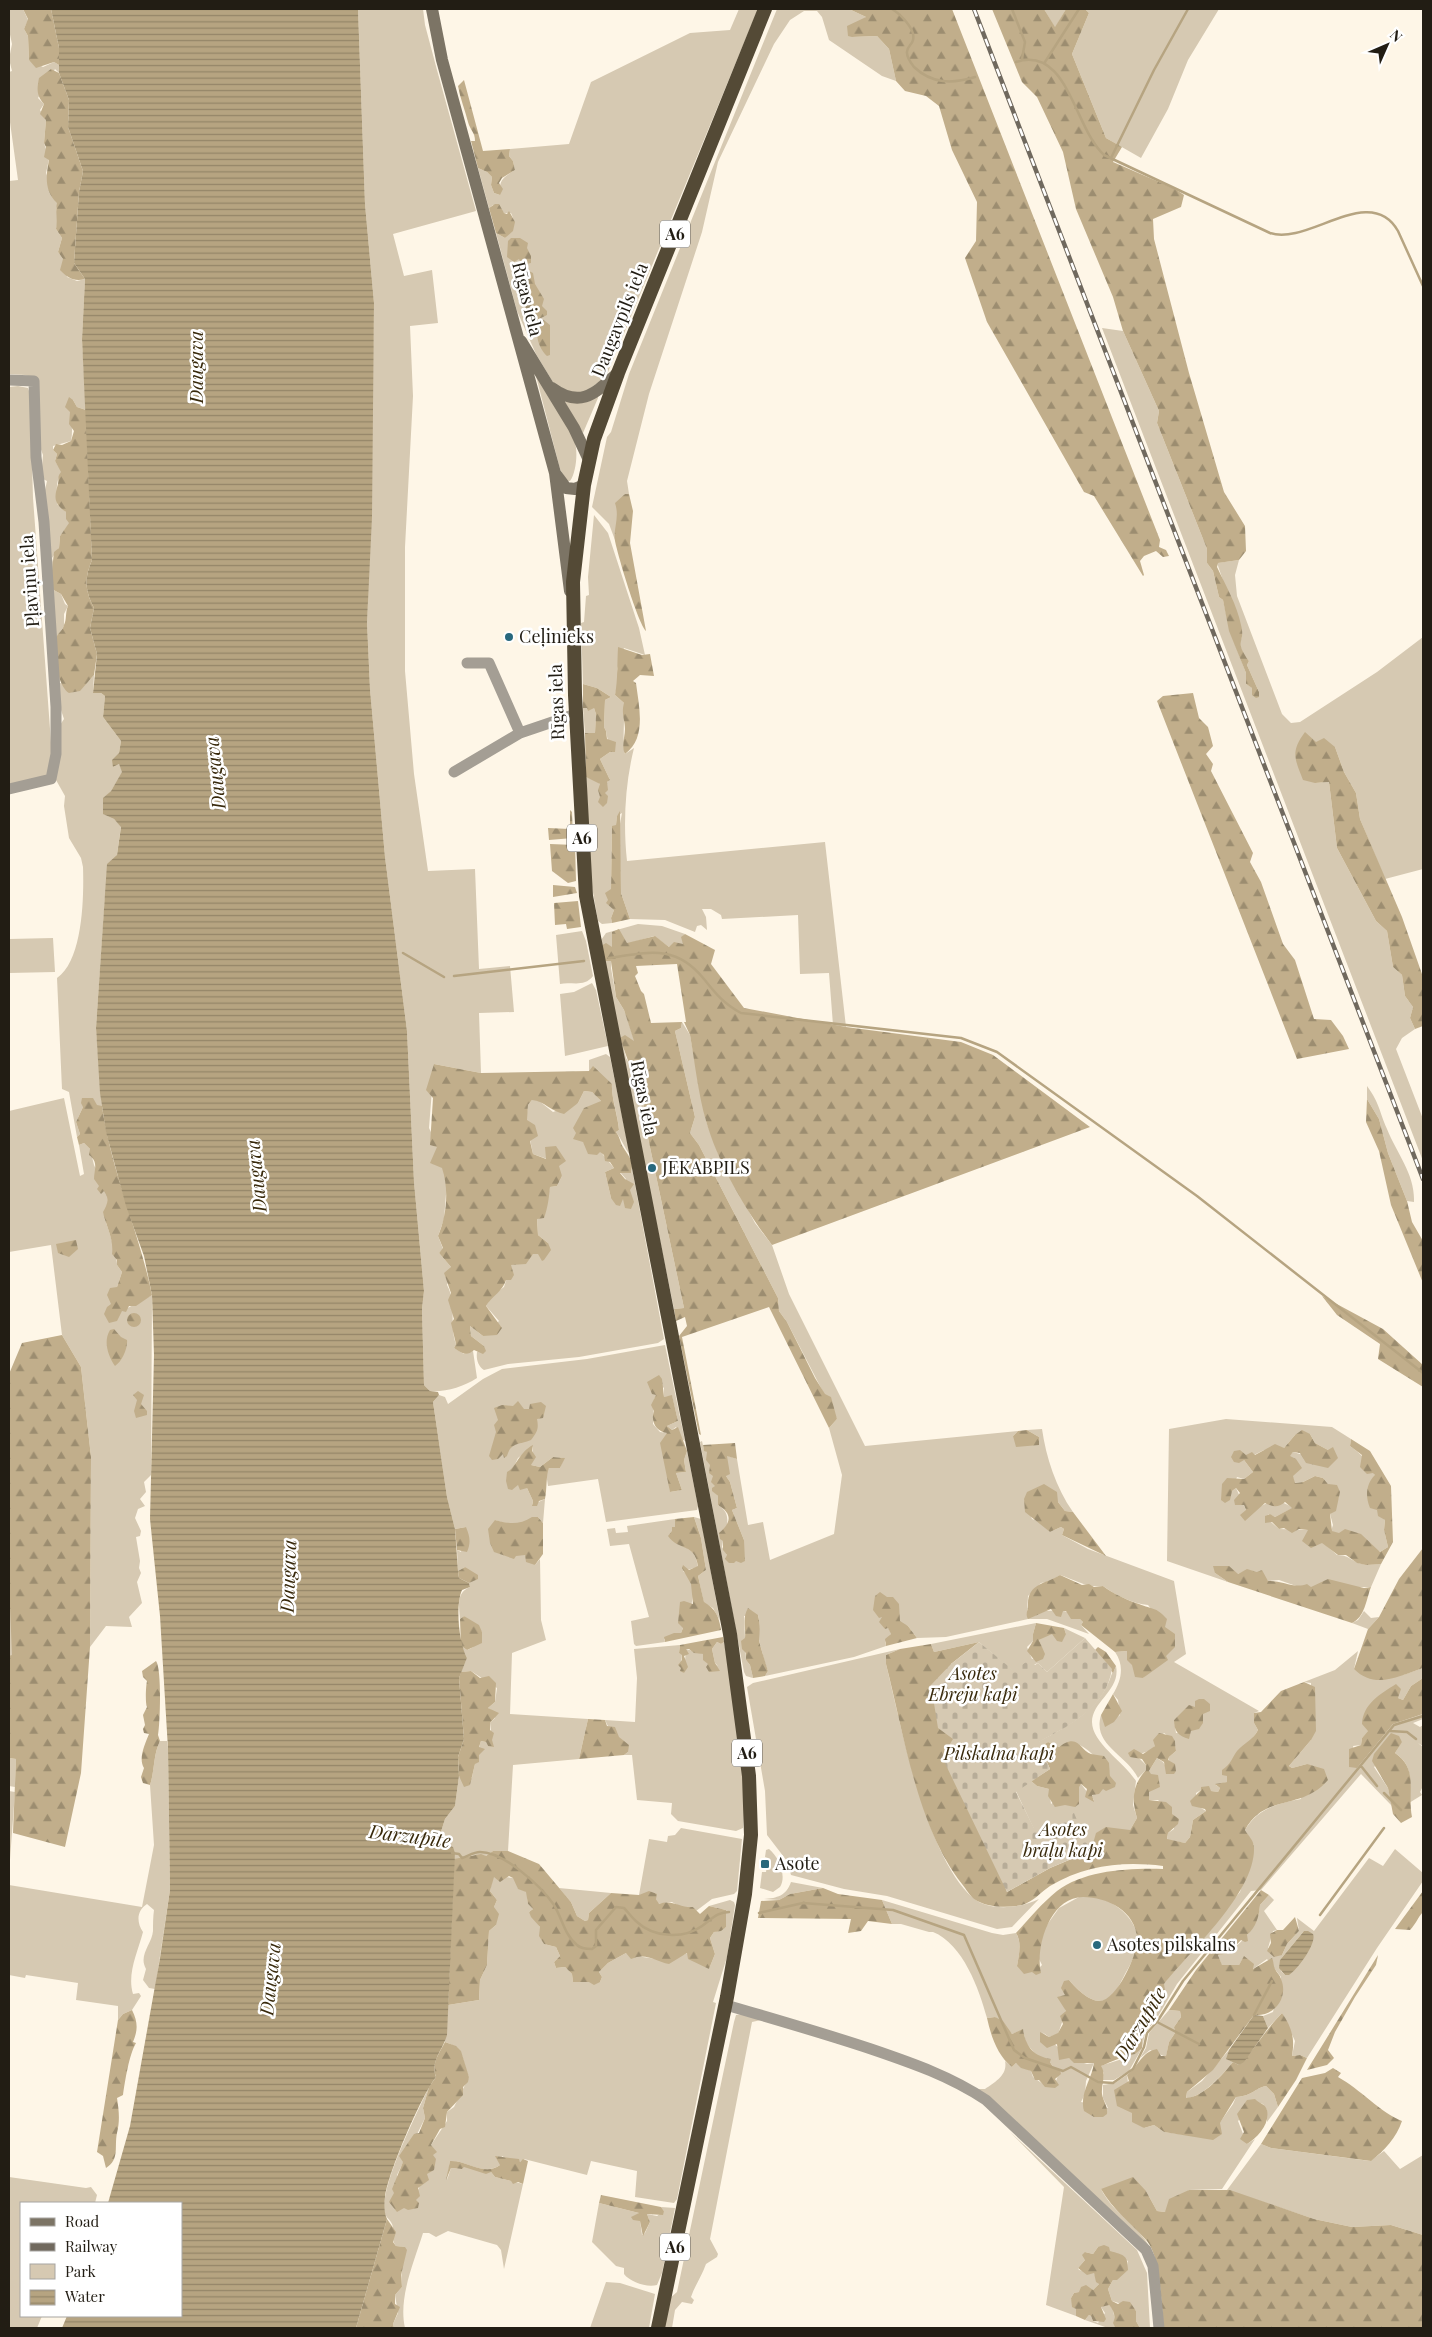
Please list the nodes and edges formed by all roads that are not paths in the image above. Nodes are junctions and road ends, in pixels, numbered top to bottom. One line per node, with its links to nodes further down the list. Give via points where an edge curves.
1 (432, 9): 3 (main road, Rīgas iela, via 442,60)
2 (766, 9): 4 (highway, Daugavpils iela / A6)
3 (520, 339): 6 (main road); 8 (main road, Rīgas iela, via 521,354)
4 (618, 373): 6 (main road, via 595,393 583,398 564,396); 7 (highway, Daugavpils iela / A6)
5 (9, 380): 15 (street, Pļaviņu iela, via 34,381 36,457 44,522 56,707 56,754 51,779)
6 (549, 386): 7 (main road)
7 (589, 460): 9 (highway, Daugavpils iela / A6)
8 (555, 473): 9 (main road, via 566,488); 10 (main road, Rīgas iela)
9 (584, 485): 10 (highway, Daugavpils iela / A6)
10 (572, 601): 12 (highway, Rīgas iela / A6)
11 (467, 663): 13 (street, via 489,663)
12 (576, 714): 13 (street); 16 (highway, Rīgas iela / A6, via 584,884 591,929 730,1634 749,1776 751,1835)
13 (520, 733): 14 (street)
14 (454, 772)
15 (9, 789)
16 (726, 2005): 17 (highway, A6); 18 (street, via 919,2066 960,2083 986,2100 1146,2250 1153,2266)
17 (658, 2328)
18 (1159, 2328)

